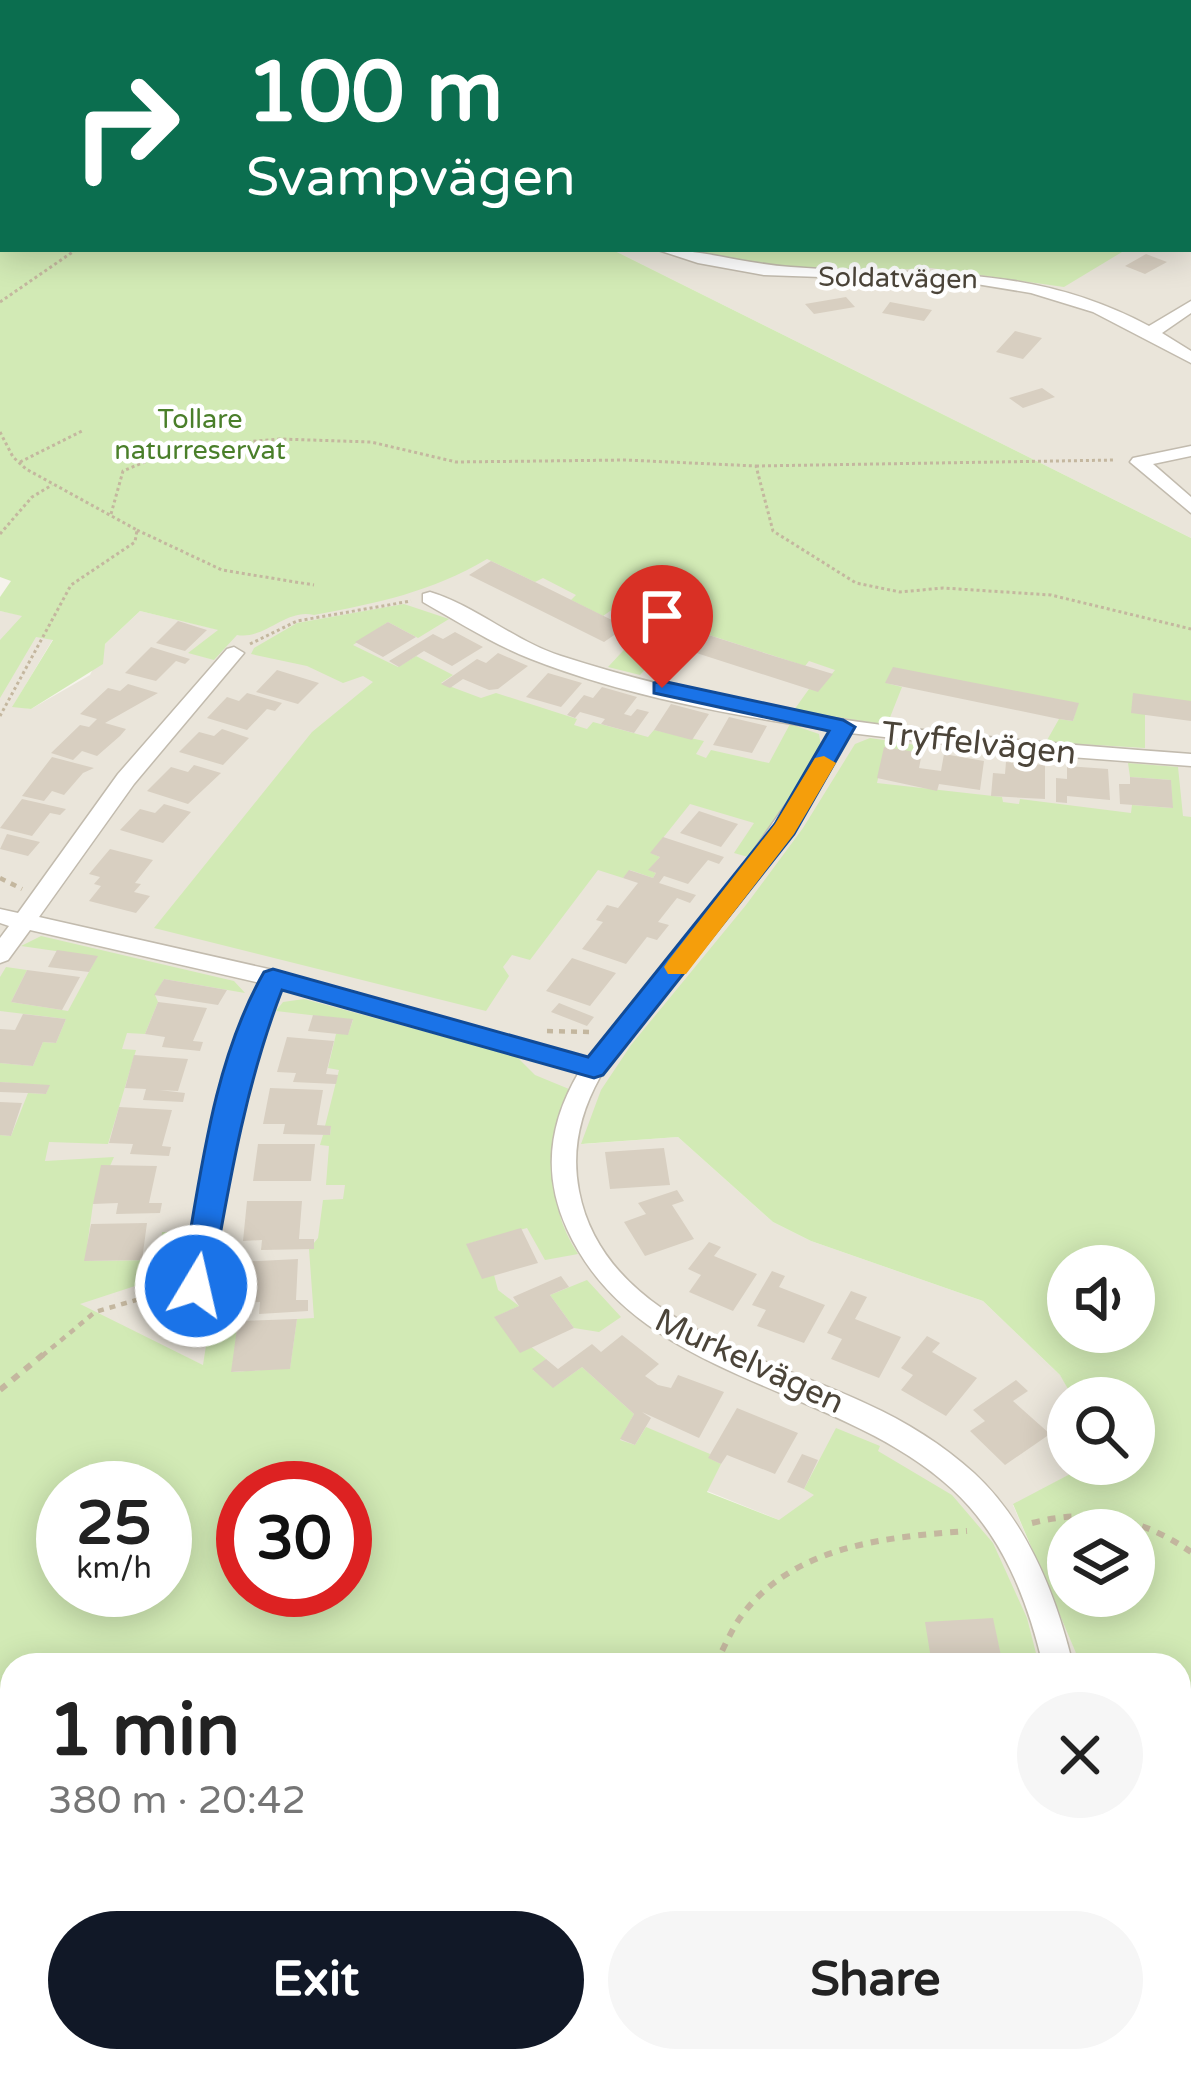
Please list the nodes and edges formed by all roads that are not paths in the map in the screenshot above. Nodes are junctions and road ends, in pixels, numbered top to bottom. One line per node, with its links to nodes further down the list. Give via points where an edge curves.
1 (676, 252): 3 (street, Soldatvägen, via 774,274 1000,282 1090,304)
2 (1191, 306): 3 (street)
3 (1153, 331): 4 (street, Soldatvägen)
4 (1191, 358)
5 (1191, 451): 6 (street, via 1139,462)
6 (1191, 507)
7 (430, 598): 9 (street, Tryffelvägen, via 553,660)
8 (234, 653): 11 (street)
9 (843, 727): 10 (street, Tryffelvägen); 14 (street, Murkelvägen, via 775,842)
10 (1191, 760)
11 (11, 918): 12 (street); 13 (street)
12 (0, 955)
13 (273, 978): 14 (street); 15 (street, via 224,1127)
14 (594, 1068): 16 (street, Murkelvägen, via 570,1114 562,1166 575,1223 615,1283 683,1333 892,1429 968,1485 1010,1528)
15 (190, 1322)
16 (1055, 1653)

